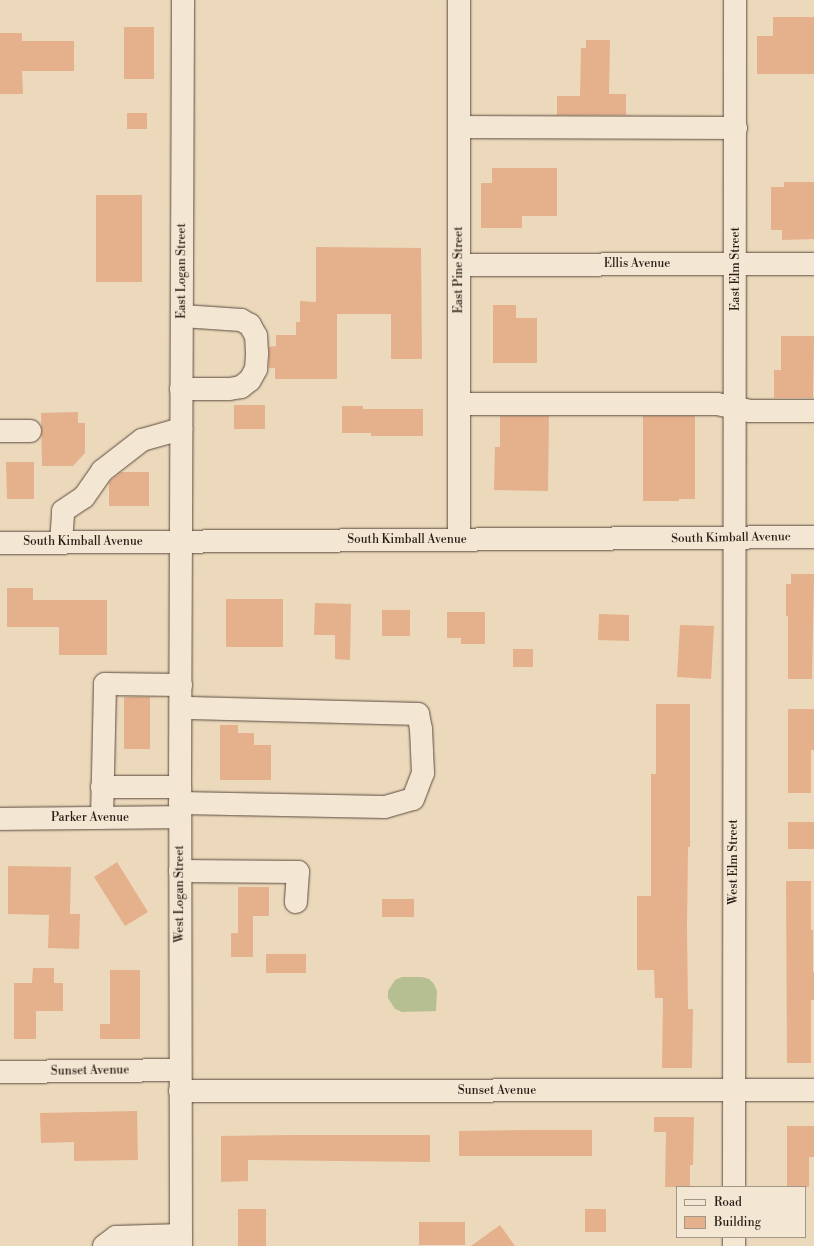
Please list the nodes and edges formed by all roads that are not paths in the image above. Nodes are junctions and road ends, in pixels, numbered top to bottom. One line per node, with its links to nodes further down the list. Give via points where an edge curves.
1 (183, 0): 9 (street, East Logan Street)
2 (459, 0): 4 (street, East Pine Street)
3 (735, 0): 5 (street, East Elm Street)
4 (459, 127): 5 (street); 8 (street, East Pine Street)
5 (736, 128): 6 (street, East Elm Street)
6 (736, 264): 7 (street, Ellis Avenue); 8 (street, Ellis Avenue); 12 (street, East Elm Street)
7 (814, 264)
8 (459, 265): 11 (street, East Pine Street)
9 (182, 316): 10 (street, East Logan Street); 10 (street, via 241,320 250,325 256,336 257,353 256,369 250,380 241,386)
10 (181, 388): 14 (street, East Logan Street)
11 (459, 404): 12 (street, via 718,404); 19 (street, East Pine Street)
12 (735, 408): 13 (street, via 749,411); 18 (street, East Elm Street)
13 (811, 411)
14 (181, 429): 20 (street, East Logan Street); 22 (street, via 142,440 102,471 84,497 63,511)
15 (0, 431): 16 (street)
16 (30, 431)
17 (814, 537): 18 (street, South Kimball Avenue)
18 (734, 538): 19 (street, South Kimball Avenue); 33 (street, West Elm Street)
19 (459, 539): 20 (street, South Kimball Avenue)
20 (181, 542): 22 (street, South Kimball Avenue); 23 (street, West Logan Street)
21 (0, 543): 22 (street, South Kimball Avenue)
22 (60, 543)
23 (181, 685): 24 (street, West Logan Street); 25 (street, via 105,684)
24 (181, 708): 26 (street, West Logan Street); 26 (street, via 418,714 422,729 423,773 413,799 385,807)
25 (102, 788): 26 (street); 27 (street)
26 (180, 802): 27 (street, Parker Avenue); 29 (street, West Logan Street)
27 (102, 818): 28 (street, Parker Avenue)
28 (0, 819)
29 (180, 871): 30 (street, via 298,872); 32 (street, West Logan Street)
30 (296, 902)
31 (0, 1072): 32 (street, Sunset Avenue)
32 (180, 1080): 33 (street, Sunset Avenue); 36 (street, West Logan Street)
33 (734, 1090): 34 (street, Sunset Avenue); 35 (street, West Elm Street)
34 (814, 1090)
35 (734, 1186)
36 (181, 1240): 37 (street, via 116,1237)
37 (104, 1246)

